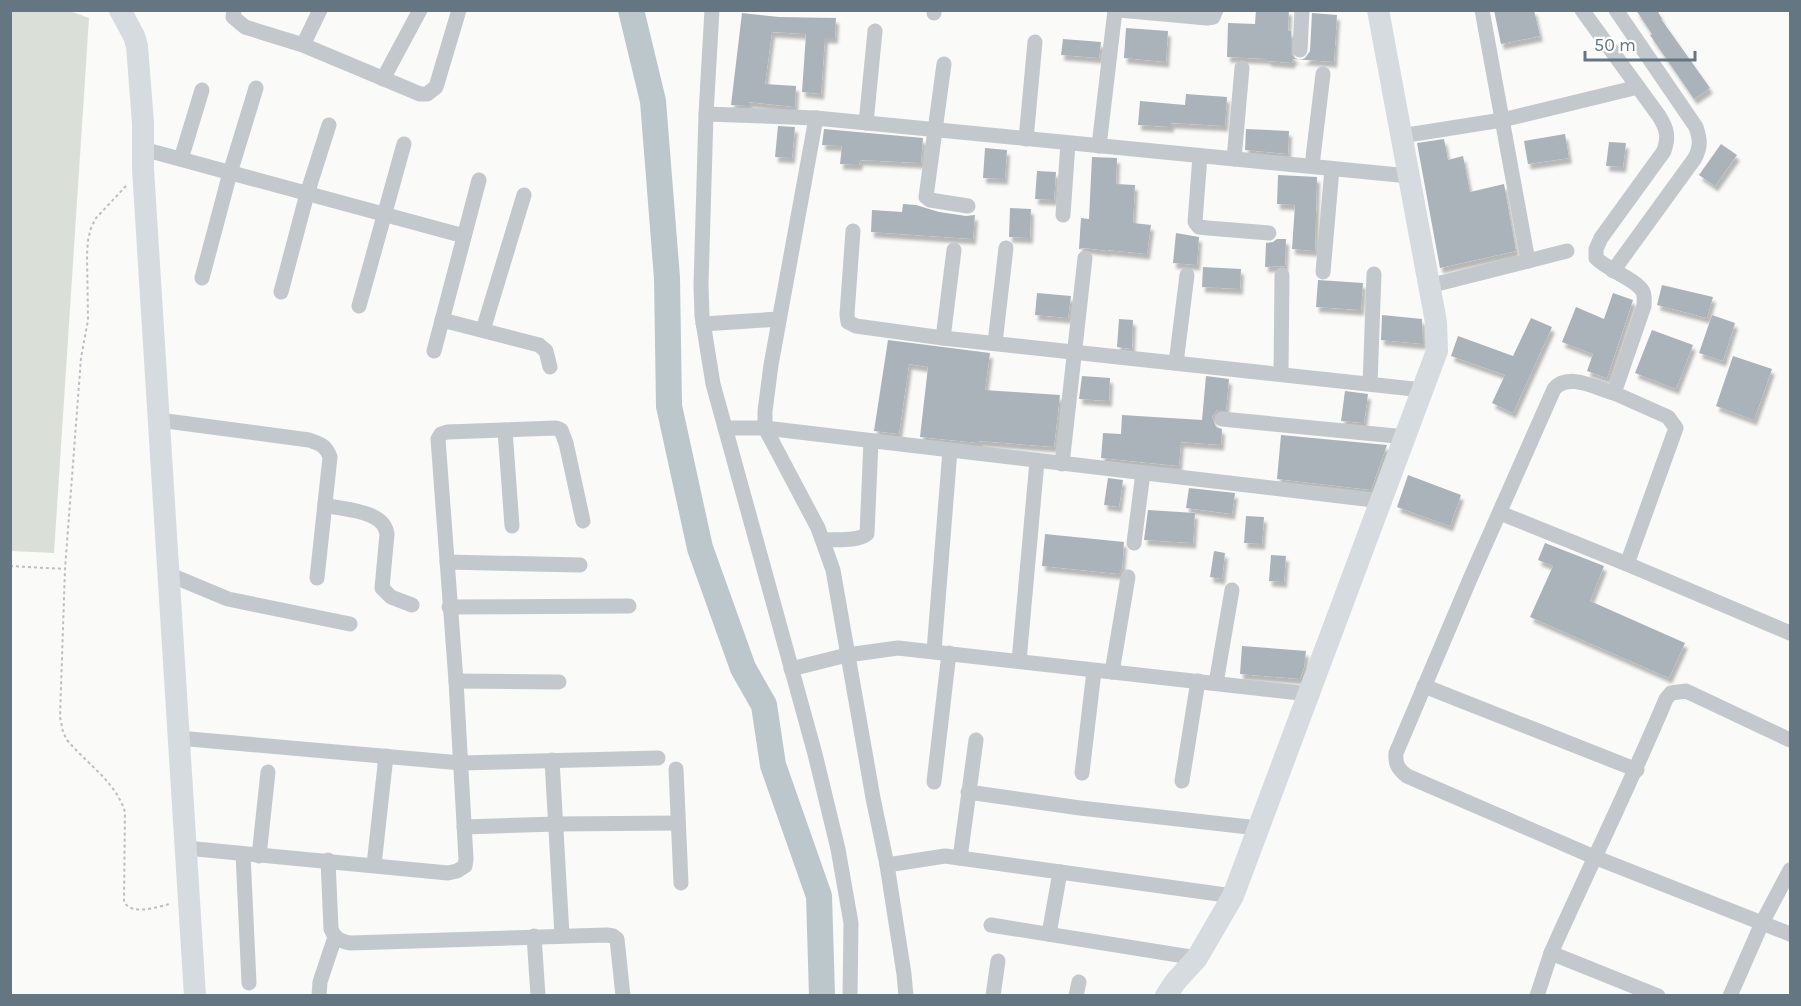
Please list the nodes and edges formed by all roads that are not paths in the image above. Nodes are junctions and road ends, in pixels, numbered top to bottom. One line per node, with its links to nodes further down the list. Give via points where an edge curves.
1 (120, 10): 37 (street, via 136,46)
2 (234, 10): 16 (street, via 233,17 245,27)
3 (320, 10): 16 (street)
4 (420, 10): 21 (street)
5 (459, 10): 21 (street, via 432,92 420,94)
6 (712, 10): 25 (street)
7 (1117, 10): 8 (street, via 1207,18 1213,17); 35 (street)
8 (1216, 10)
9 (1302, 10): 17 (street)
10 (1378, 10): 31 (street)
11 (1482, 10): 27 (street)
12 (1582, 10): 22 (street)
13 (1616, 10): 58 (street, via 1696,127 1700,148)
14 (875, 31): 28 (street)
15 (1035, 42): 32 (street)
16 (303, 45): 21 (street)
17 (1300, 50)
18 (944, 64): 30 (street)
19 (1242, 68): 39 (street)
20 (1323, 74): 40 (street)
21 (383, 79)
22 (1638, 87): 27 (street); 58 (street, via 1666,128 1668,139 1664,151 1596,249 1596,258)
23 (256, 88): 42 (street)
24 (202, 90): 38 (street)
25 (706, 114): 26 (street); 69 (street, via 700,285)
26 (816, 118): 28 (street); 67 (street)
27 (1502, 120): 31 (street); 57 (street)
28 (866, 123): 30 (street)
29 (329, 125): 45 (street)
30 (936, 130): 32 (street); 47 (street, via 926,197 930,201)
31 (1401, 136): 43 (street)
32 (1026, 139): 33 (street)
33 (1068, 143): 35 (street); 49 (street)
34 (404, 144): 48 (street)
35 (1099, 146): 36 (street)
36 (1200, 156): 39 (street); 51 (street, via 1195,222 1199,227)
37 (143, 159): 38 (street); 82 (street)
38 (181, 159): 42 (street)
39 (1234, 159): 40 (street)
40 (1312, 166): 41 (street)
41 (1332, 169): 43 (street); 59 (street)
42 (230, 173): 45 (street); 63 (street)
43 (1409, 176): 64 (street)
44 (479, 180): 52 (street)
45 (307, 194): 48 (street); 65 (street)
46 (524, 195): 70 (street)
47 (968, 206)
48 (386, 215): 52 (street); 66 (street)
49 (1063, 215)
50 (853, 231): 71 (street, via 848,322)
51 (1269, 232)
52 (464, 236): 68 (street)
53 (1006, 249): 72 (street)
54 (954, 250): 71 (street)
55 (1566, 251): 57 (street)
56 (1086, 258): 74 (street)
57 (1528, 261): 64 (street)
58 (1613, 271): 80 (street, via 1639,286 1644,299)
59 (1323, 272)
60 (1282, 274): 77 (street)
61 (1374, 274): 78 (street)
62 (1186, 275): 75 (street)
63 (202, 278)
64 (1430, 286): 79 (street, via 1437,351)
65 (281, 292)
66 (359, 306)
67 (779, 319): 69 (street); 84 (street)
68 (442, 320): 70 (street); 73 (street)
69 (703, 324): 83 (street, via 707,358)
70 (483, 330): 76 (street, via 539,345 546,351)
71 (943, 338): 72 (street)
72 (994, 343): 74 (street)
73 (434, 351)
74 (1074, 352): 75 (street); 90 (street)
75 (1176, 363): 77 (street)
76 (550, 367)
77 (1281, 374): 78 (street)
78 (1370, 384): 79 (street)
79 (1423, 390): 86 (street)
80 (1614, 393): 94 (street, via 1575,381 1558,384); 100 (street, via 1668,417 1676,428)
81 (1222, 418): 86 (street)
82 (159, 420): 93 (street, via 321,444 330,457); 102 (street)
83 (725, 428): 84 (street); 114 (street)
84 (765, 428): 87 (street); 97 (street)
85 (505, 430): 95 (street, via 561,430); 96 (street); 99 (street, via 447,432 438,439)
86 (1406, 437): 92 (street)
87 (871, 441): 88 (street); 97 (street, via 867,534)
88 (950, 450): 89 (street); 111 (street)
89 (1037, 460): 90 (street); 113 (street)
90 (1062, 464): 91 (street)
91 (1143, 473): 92 (street); 98 (street)
92 (1382, 501): 122 (street)
93 (325, 505): 104 (street); 106 (street, via 381,520 387,534 382,588 391,597)
94 (1500, 513): 100 (street); 121 (street)
95 (583, 521)
96 (512, 526)
97 (823, 540): 112 (street, via 833,570)
98 (1134, 543)
99 (447, 562): 101 (street); 108 (street)
100 (1628, 564): 110 (street)
101 (580, 565)
102 (168, 574): 109 (street, via 228,599); 123 (street)
103 (1128, 577): 116 (street)
104 (317, 578)
105 (1232, 590): 120 (street)
106 (412, 605)
107 (629, 606): 108 (street)
108 (449, 607): 117 (street)
109 (350, 624)
110 (1791, 633)
111 (941, 652): 112 (street, via 898,648); 113 (street); 135 (street)
112 (847, 654): 114 (street); 148 (street)
113 (1019, 661): 115 (street)
114 (791, 669): 168 (street, via 844,878 850,923)
115 (1094, 671): 116 (street); 133 (street)
116 (1112, 672): 118 (street)
117 (456, 681): 119 (street); 129 (street)
118 (1198, 681): 120 (street); 134 (street)
119 (559, 682)
120 (1216, 683): 122 (street)
121 (1424, 686): 131 (street); 144 (street, via 1396,753 1398,769)
122 (1309, 694): 140 (street)
123 (178, 738): 126 (street); 141 (street)
124 (976, 740): 136 (street)
125 (1791, 740): 131 (street, via 1686,691 1677,691 1666,699)
126 (386, 756): 129 (street); 147 (street)
127 (658, 758): 128 (street)
128 (552, 760): 129 (street); 138 (street)
129 (461, 763): 139 (street)
130 (676, 769): 137 (street)
131 (1637, 770): 144 (street)
132 (268, 772): 143 (street)
133 (1082, 773)
134 (1182, 781)
135 (934, 782)
136 (968, 792): 140 (street); 145 (street)
137 (678, 823): 138 (street); 151 (street)
138 (556, 824): 139 (street); 157 (street)
139 (464, 828): 147 (street, via 465,866 457,871)
140 (1258, 828): 152 (street)
141 (186, 848): 142 (street); 164 (street)
142 (243, 854): 143 (street); 163 (street)
143 (259, 856): 146 (street)
144 (1594, 857): 153 (street); 160 (street)
145 (960, 858): 148 (street, via 928,857); 150 (street)
146 (328, 860): 147 (street); 159 (street, via 331,929)
147 (374, 865)
148 (887, 865): 169 (street)
149 (1791, 870): 153 (street)
150 (1060, 872): 152 (street); 155 (street)
151 (681, 883)
152 (1233, 897): 161 (street)
153 (1761, 923): 156 (street); 174 (street)
154 (991, 925): 155 (street)
155 (1049, 934): 161 (street)
156 (1791, 934)
157 (562, 935): 158 (street); 167 (street, via 607,935 617,939)
158 (534, 936): 159 (street, via 350,943); 166 (street)
159 (335, 938): 165 (street)
160 (1551, 953): 172 (street); 173 (street)
161 (1197, 958): 171 (street)
162 (998, 961): 170 (street)
163 (249, 983)
164 (195, 996)
165 (319, 996)
166 (538, 996)
167 (623, 996)
168 (850, 996)
169 (906, 996)
170 (993, 996)
171 (1166, 996)
172 (1536, 996)
173 (1658, 996)
174 (1730, 996)

